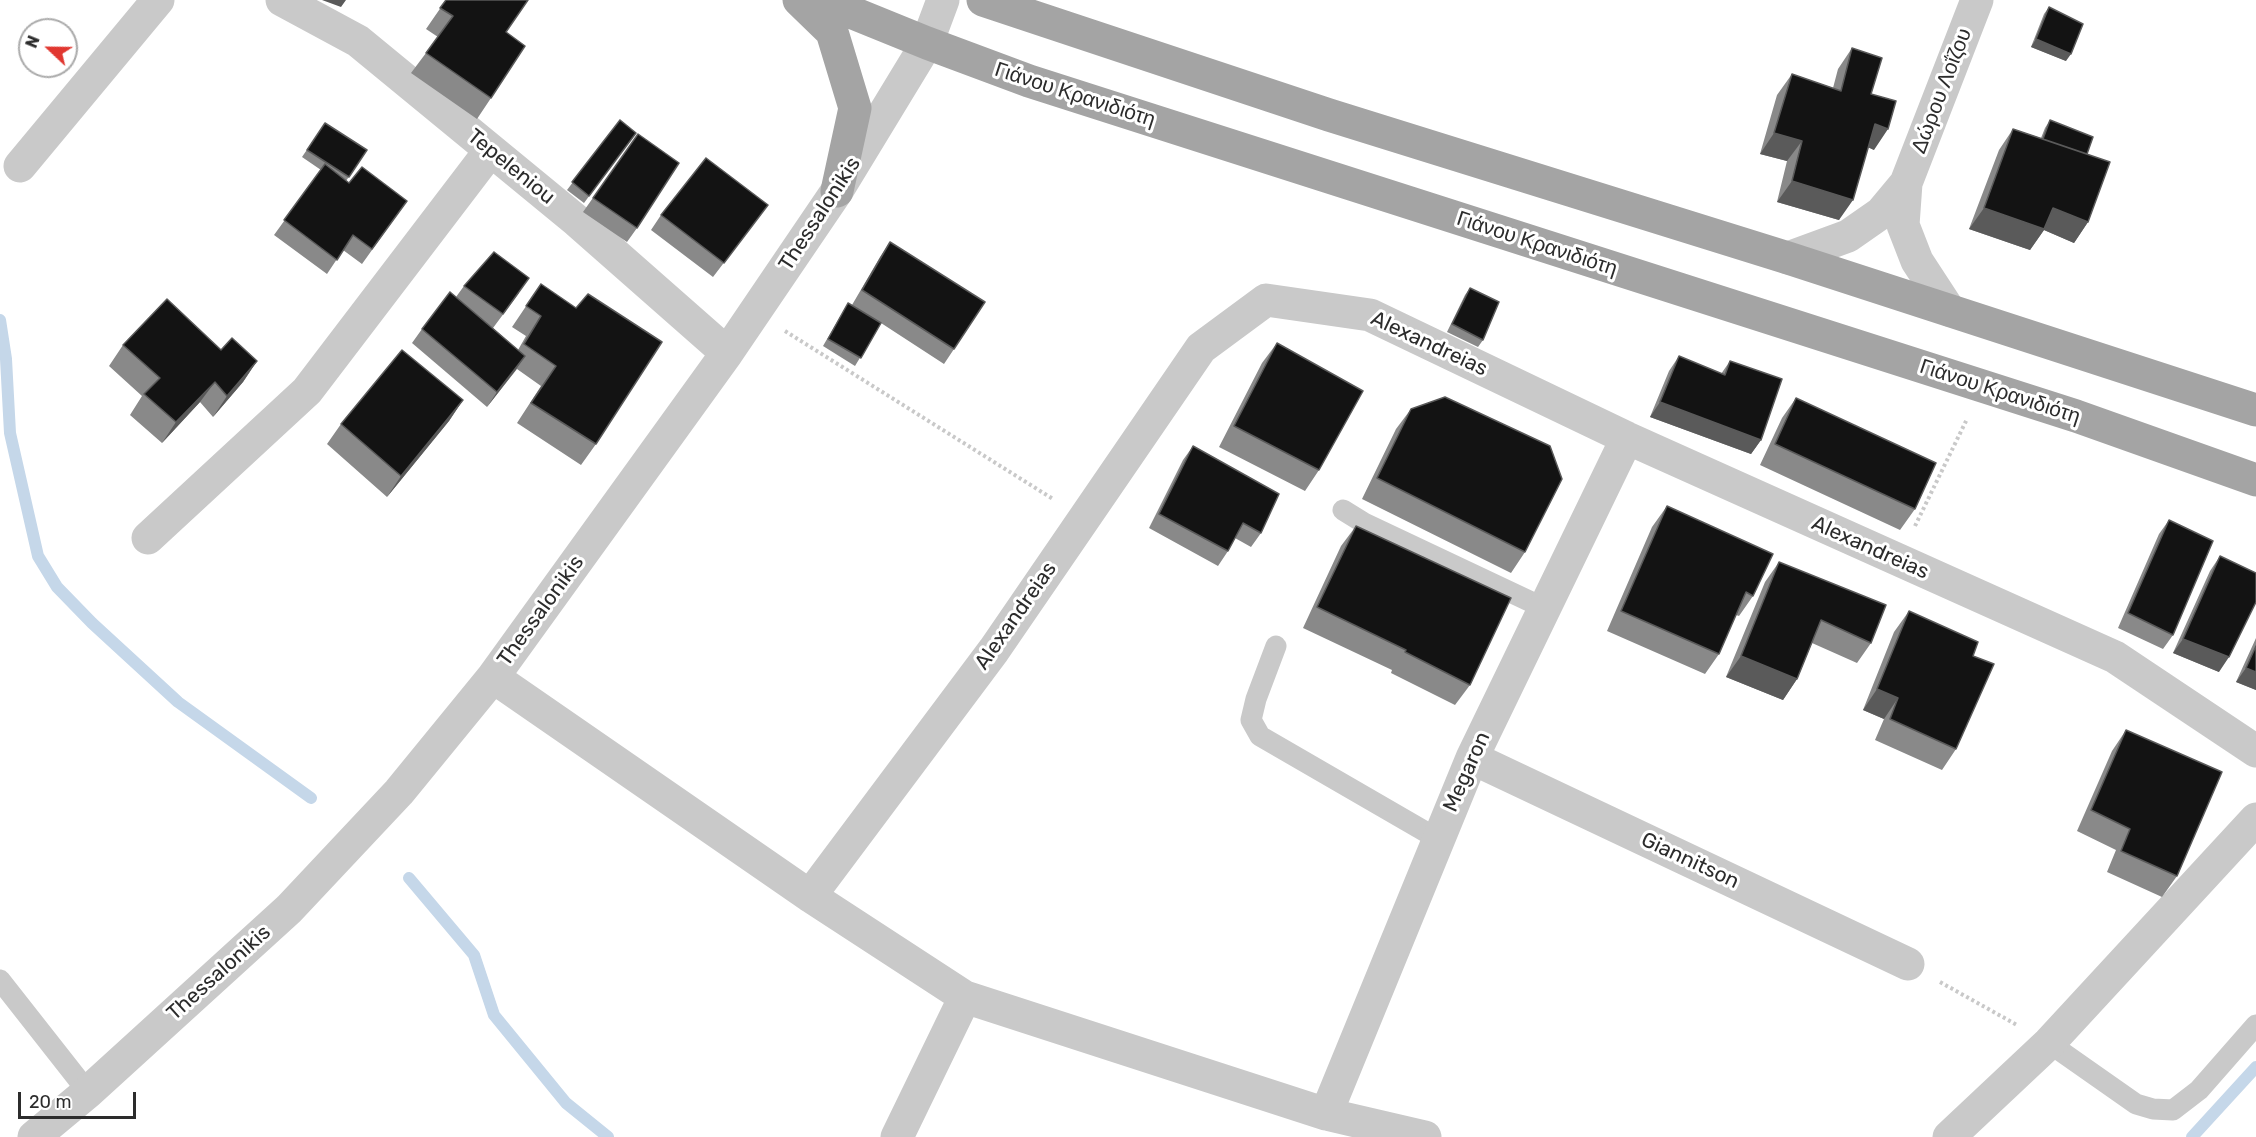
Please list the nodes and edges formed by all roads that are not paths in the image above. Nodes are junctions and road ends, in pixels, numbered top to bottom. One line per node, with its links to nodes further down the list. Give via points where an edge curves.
1 (158, 0): 10 (street)
2 (282, 0): 9 (street, Tepeleniou, via 358,41)
3 (799, 0): 12 (main road, via 832,32 855,108)
4 (821, 0): 8 (main road, Γιάνου Κρανιδιότη)
5 (943, 0): 8 (street, Thessalonikis)
6 (983, 0): 13 (main road, via 1329,115)
7 (1977, 0): 11 (street, Δώρου Λοΐζου)
8 (927, 43): 12 (street, Thessalonikis); 18 (main road, Γιάνου Κρανιδιότη, via 1052,88 2076,416)
9 (490, 151): 15 (street, Tepeleniou, via 577,220); 20 (street, via 307,391)
10 (20, 166)
11 (1906, 183): 13 (street, Δώρου Λοΐζου, via 1881,213 1848,236); 14 (street, Δώρου Λοΐζου, via 1903,225 1917,261)
12 (837, 191): 15 (street, Thessalonikis)
13 (1788, 258): 14 (main road)
14 (1949, 310): 16 (main road)
15 (728, 353): 23 (street, Thessalonikis)
16 (2256, 410)
17 (1627, 438): 21 (street, Megaron); 24 (street, Alexandreias, via 2115,657); 28 (street, Alexandreias, via 1370,315 1266,300 1202,348 993,650)
18 (2256, 480)
19 (1343, 510): 21 (lane)
20 (148, 538)
21 (1544, 608): 25 (street, Megaron)
22 (1276, 646): 27 (lane, via 1251,720 1260,736)
23 (493, 677): 28 (street); 34 (street, Thessalonikis, via 399,792 289,909)
24 (2256, 751)
25 (1472, 758): 27 (street, Megaron); 29 (street, Giannitson)
26 (2256, 819): 33 (street)
27 (1438, 839): 35 (street, Megaron)
28 (810, 896): 31 (street)
29 (1908, 963)
30 (0, 980): 34 (lane)
31 (965, 997): 35 (street); 37 (street)
32 (2256, 1025): 33 (lane, via 2199,1090 2173,1110 2136,1104)
33 (2049, 1043): 39 (street)
34 (88, 1092): 36 (street, Thessalonikis)
35 (1326, 1114): 38 (street)
36 (34, 1137)
37 (897, 1137)
38 (1425, 1137)
39 (1949, 1137)

